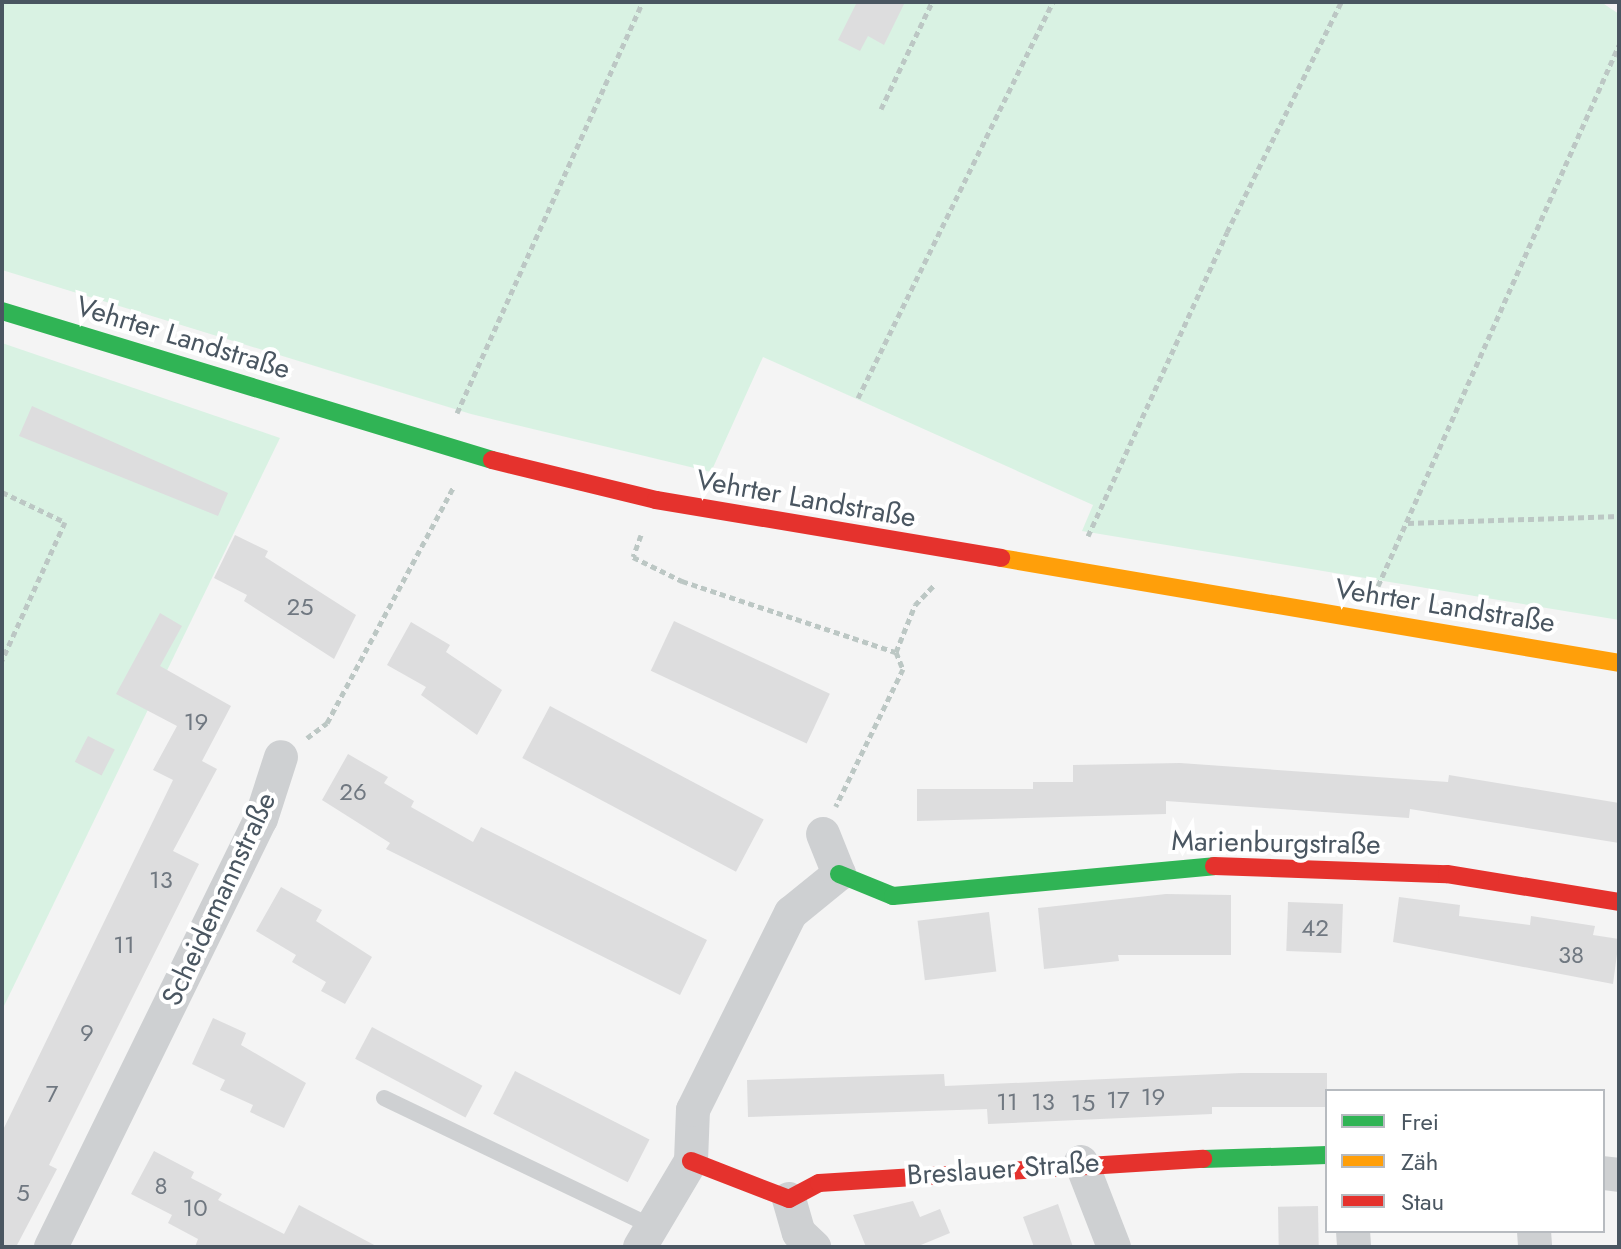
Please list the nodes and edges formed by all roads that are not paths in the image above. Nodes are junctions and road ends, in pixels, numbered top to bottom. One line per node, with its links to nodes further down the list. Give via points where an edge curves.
1 (2, 311): 2 (main road, Vehrter Landstraße, via 472,455 656,500)
2 (1619, 663)
3 (281, 757): 13 (street, Scheidemannstraße, via 261,819)
4 (823, 834): 5 (street)
5 (839, 874): 6 (main road, Marienburgstraße, via 893,896 1200,866 1432,874); 9 (street, via 791,913 693,1110)
6 (1619, 902)
7 (384, 1098): 12 (lane)
8 (1325, 1155): 10 (main road, Breslauer Straße)
9 (691, 1161): 11 (main road); 12 (street)
10 (1081, 1162): 11 (main road, Breslauer Straße, via 819,1183); 15 (street)
11 (789, 1199): 14 (street, via 799,1233)
12 (646, 1237)
13 (51, 1247)
14 (814, 1247)
15 (1114, 1247)

